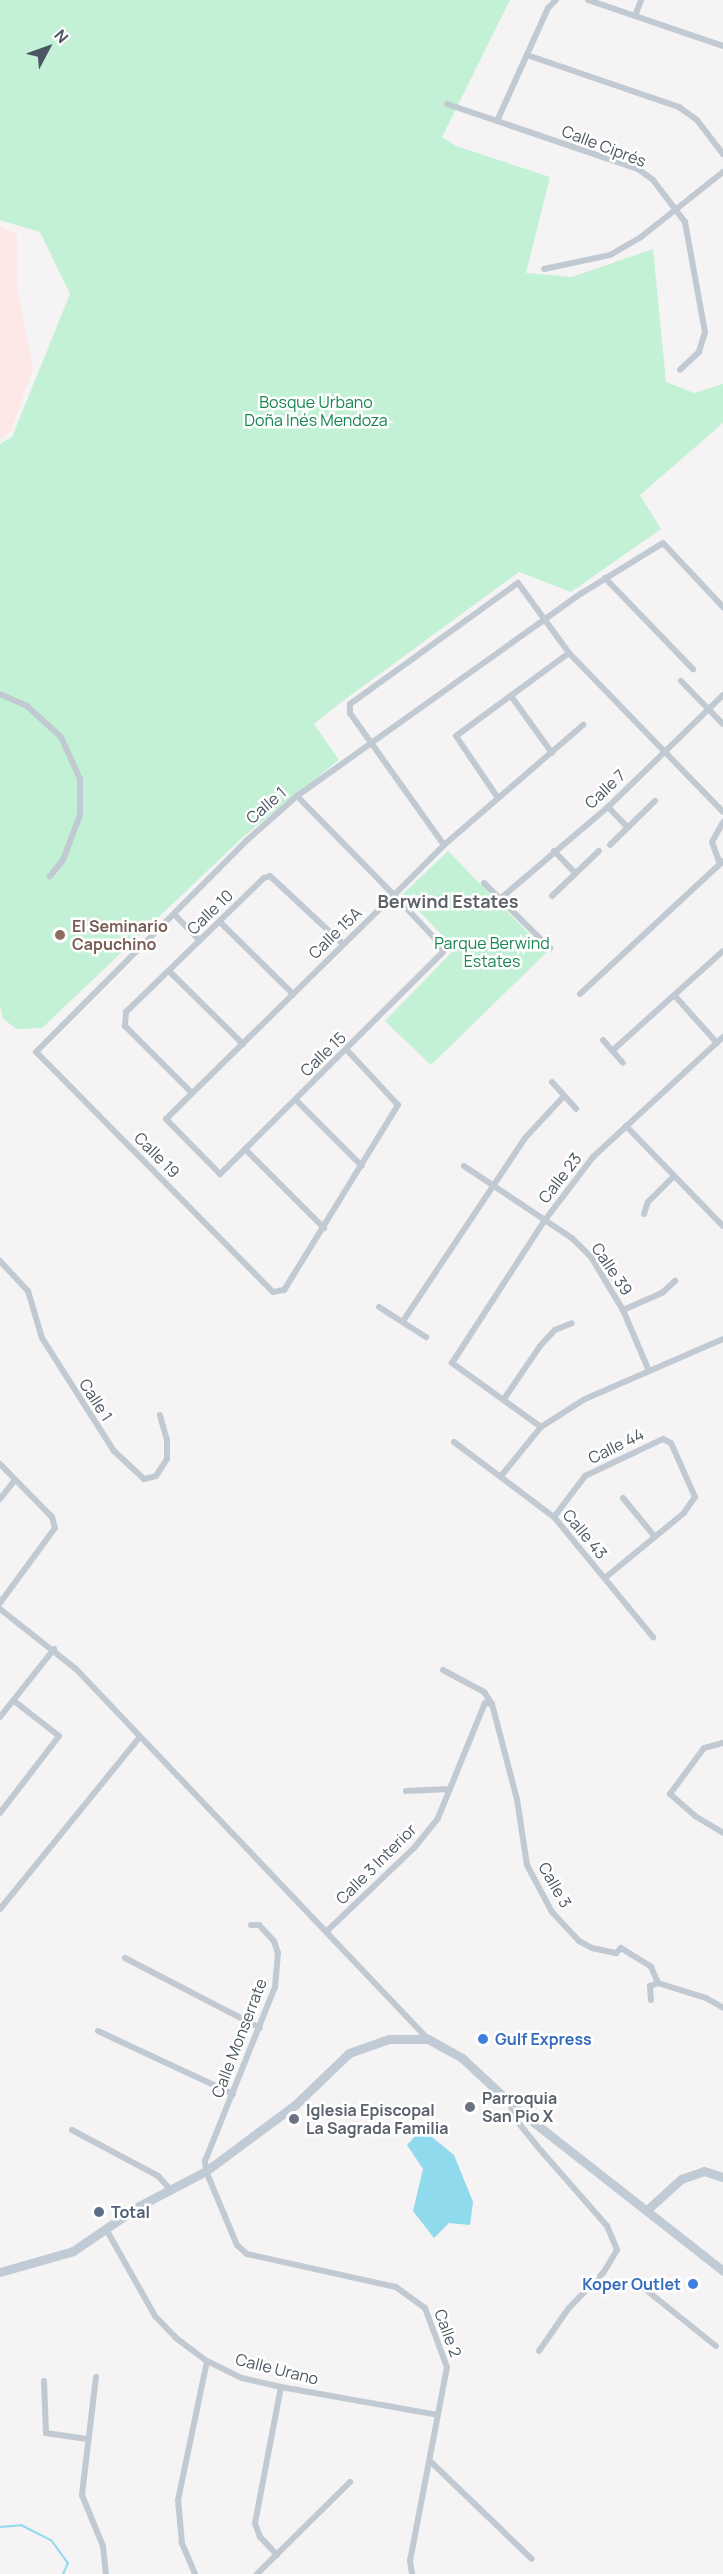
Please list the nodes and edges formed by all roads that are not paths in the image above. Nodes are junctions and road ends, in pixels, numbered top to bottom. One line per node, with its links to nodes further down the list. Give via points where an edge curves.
1 (556, 0): 6 (street)
2 (588, 0): 4 (street)
3 (641, 0): 4 (street)
4 (635, 16): 5 (street)
5 (723, 46)
6 (527, 56): 8 (street); 9 (street, via 680,107 697,120)
7 (447, 105): 8 (street, Calle Ciprés)
8 (497, 121): 11 (street, Calle Ciprés, via 638,169 653,180)
9 (723, 153)
10 (723, 172): 11 (street)
11 (676, 209): 12 (street, via 610,255); 13 (street, Calle Ciprés, via 691,241 705,332 699,352)
12 (544, 269)
13 (680, 370)
14 (606, 578): 15 (street, Calle 1, via 663,543); 16 (street, Calle 1); 18 (street)
15 (723, 607)
16 (545, 619): 17 (street); 26 (street, Calle 1); 26 (street, via 518,583 350,704 350,713)
17 (569, 653): 22 (street); 27 (street)
18 (693, 669)
19 (681, 681): 23 (street)
20 (0, 694): 42 (street, via 27,706 61,737 80,779 81,815 63,860)
21 (723, 695): 23 (street, Calle 7)
22 (511, 696): 28 (street); 30 (street, via 456,735)
23 (708, 708): 24 (street); 27 (street, Calle 7)
24 (723, 724)
25 (583, 725): 28 (street, Calle 15A)
26 (371, 742): 29 (street, Calle 1); 36 (street)
27 (664, 750): 32 (street, Calle 7); 33 (street)
28 (552, 753): 30 (street, Calle 15A)
29 (297, 796): 44 (street); 47 (street, Calle 1)
30 (498, 798): 36 (street, Calle 15A)
31 (655, 801): 35 (street)
32 (608, 807): 35 (street); 38 (street, Calle 7)
33 (723, 812)
34 (723, 822): 40 (street, via 712,842)
35 (627, 827): 37 (street)
36 (444, 845): 44 (street, Calle 15A)
37 (610, 845)
38 (554, 850): 41 (street); 46 (street, Calle 7)
39 (599, 850): 41 (street)
40 (721, 862): 55 (street)
41 (575, 873): 45 (street)
42 (50, 876)
43 (484, 883): 46 (street)
44 (394, 895): 50 (street, Calle 15A); 62 (street, Calle 15, via 443,952)
45 (552, 896)
46 (501, 898): 51 (street)
47 (174, 914): 49 (street); 61 (street, Calle 1)
48 (220, 922): 49 (street, Calle 10); 50 (street, Calle 10, via 270,876); 54 (street)
49 (200, 941): 53 (street, Calle 10)
50 (343, 944): 54 (street, Calle 15A)
51 (550, 948)
52 (723, 951): 56 (street)
53 (169, 971): 60 (street); 66 (street, Calle 10, via 123,1019)
54 (293, 994): 60 (street, Calle 15A)
55 (580, 994)
56 (675, 996): 59 (street); 63 (street)
57 (723, 1037): 59 (street, Calle 23)
58 (603, 1040): 63 (street)
59 (717, 1043): 70 (street, Calle 23)
60 (243, 1044): 66 (street, Calle 15A)
61 (38, 1050): 80 (street, Calle 19, via 273,1292 284,1290)
62 (347, 1050): 68 (street, Calle 15); 72 (street, via 398,1105)
63 (612, 1051): 64 (street)
64 (623, 1063)
65 (552, 1082): 67 (street)
66 (192, 1093): 74 (street, Calle 15A, via 166,1119)
67 (564, 1096): 69 (street); 76 (street, via 525,1138)
68 (296, 1100): 71 (street, Calle 15); 72 (street)
69 (576, 1109)
70 (626, 1126): 75 (street); 78 (street, Calle 23, via 593,1157)
71 (245, 1149): 74 (street, Calle 15); 80 (street)
72 (362, 1166): 80 (street)
73 (464, 1167): 76 (street, Calle 39)
74 (220, 1174)
75 (673, 1178): 77 (street, via 648,1202); 79 (street)
76 (492, 1185): 78 (street, Calle 39); 85 (street)
77 (644, 1214)
78 (545, 1220): 84 (street, Calle 39, via 591,1257); 90 (street, Calle 23, via 452,1363)
79 (723, 1226)
80 (324, 1228)
81 (0, 1262): 91 (street, Calle 1, via 28,1291 42,1338 114,1451 144,1479 156,1476 167,1459)
82 (675, 1281): 84 (street, via 662,1293)
83 (379, 1306): 85 (street)
84 (623, 1310): 89 (street, Calle 39)
85 (403, 1322): 87 (street)
86 (572, 1323): 90 (street, via 555,1330 540,1346)
87 (426, 1337)
88 (723, 1339): 89 (street)
89 (649, 1371): 92 (street, via 585,1399)
90 (504, 1399): 92 (street)
91 (160, 1415)
92 (541, 1426): 95 (street)
93 (454, 1442): 95 (street, Calle 43)
94 (0, 1464): 96 (street)
95 (501, 1476): 99 (street, Calle 43)
96 (15, 1480): 98 (street); 102 (street, via 52,1517 55,1528)
97 (623, 1498): 100 (street)
98 (0, 1499)
99 (554, 1517): 100 (street, Calle 44, via 585,1476 663,1439 671,1443 695,1497); 101 (street, Calle 43)
100 (655, 1537): 101 (street, Calle 44)
101 (605, 1578): 104 (street, Calle 43)
102 (0, 1603)
103 (0, 1609): 105 (street)
104 (653, 1637)
105 (54, 1649): 107 (street); 110 (street)
106 (443, 1670): 108 (street, via 484,1692)
107 (13, 1700): 109 (street); 114 (street, via 59,1736)
108 (492, 1704): 112 (street, Calle 3 Interior, via 485,1703); 120 (street, Calle 3, via 515,1790 527,1865 552,1912 579,1941 592,1948 616,1953 621,1948 636,1956 651,1967)
109 (0, 1717)
110 (140, 1737): 116 (street); 118 (street)
111 (723, 1743): 115 (street, via 704,1749 670,1794)
112 (450, 1789): 113 (street); 118 (street, Calle 3 Interior, via 438,1818 414,1848)
113 (406, 1791)
114 (0, 1813)
115 (723, 1833)
116 (0, 1909)
117 (251, 1925): 123 (street, Calle Monserrate, via 268,1931 278,1953 275,1987)
118 (327, 1932): 125 (street)
119 (125, 1958): 123 (street)
120 (657, 1983): 121 (street, via 650,1986); 122 (street, via 706,1998)
121 (651, 2000)
122 (723, 2008)
123 (260, 2028): 126 (street, Calle Monserrate)
124 (98, 2031): 126 (street)
125 (428, 2039): 127 (street, via 462,2058); 129 (street, via 389,2039 349,2053 295,2105)
126 (233, 2094): 129 (street, Calle Monserrate, via 205,2161)
127 (511, 2102): 132 (street); 138 (street, via 513,2116 607,2226 617,2250)
128 (72, 2130): 131 (street, via 158,2176)
129 (206, 2171): 131 (street); 143 (street, Calle 2, via 237,2245 247,2254 396,2287 425,2308 447,2367)
130 (723, 2177): 132 (street, via 704,2171 681,2179)
131 (169, 2188): 133 (street)
132 (648, 2209): 134 (street)
133 (106, 2229): 135 (street, via 73,2251); 139 (street, Calle Urano, via 155,2316)
134 (723, 2271)
135 (0, 2272)
136 (645, 2289): 137 (street)
137 (716, 2346)
138 (539, 2351)
139 (207, 2361): 142 (street, Calle Urano, via 242,2378); 150 (street, via 178,2500 182,2543)
140 (96, 2377): 144 (street)
141 (44, 2381): 144 (street, via 46,2433)
142 (281, 2387): 143 (street, Calle Urano); 147 (street, via 255,2523 260,2537)
143 (438, 2415): 145 (street, Calle 2)
144 (88, 2439): 149 (street, via 82,2495 103,2546)
145 (430, 2461): 148 (street); 152 (street, Calle 2, via 410,2562)
146 (350, 2482): 147 (street)
147 (277, 2555): 151 (street)
148 (532, 2559)
149 (106, 2574)
150 (195, 2574)
151 (257, 2574)
152 (412, 2574)

